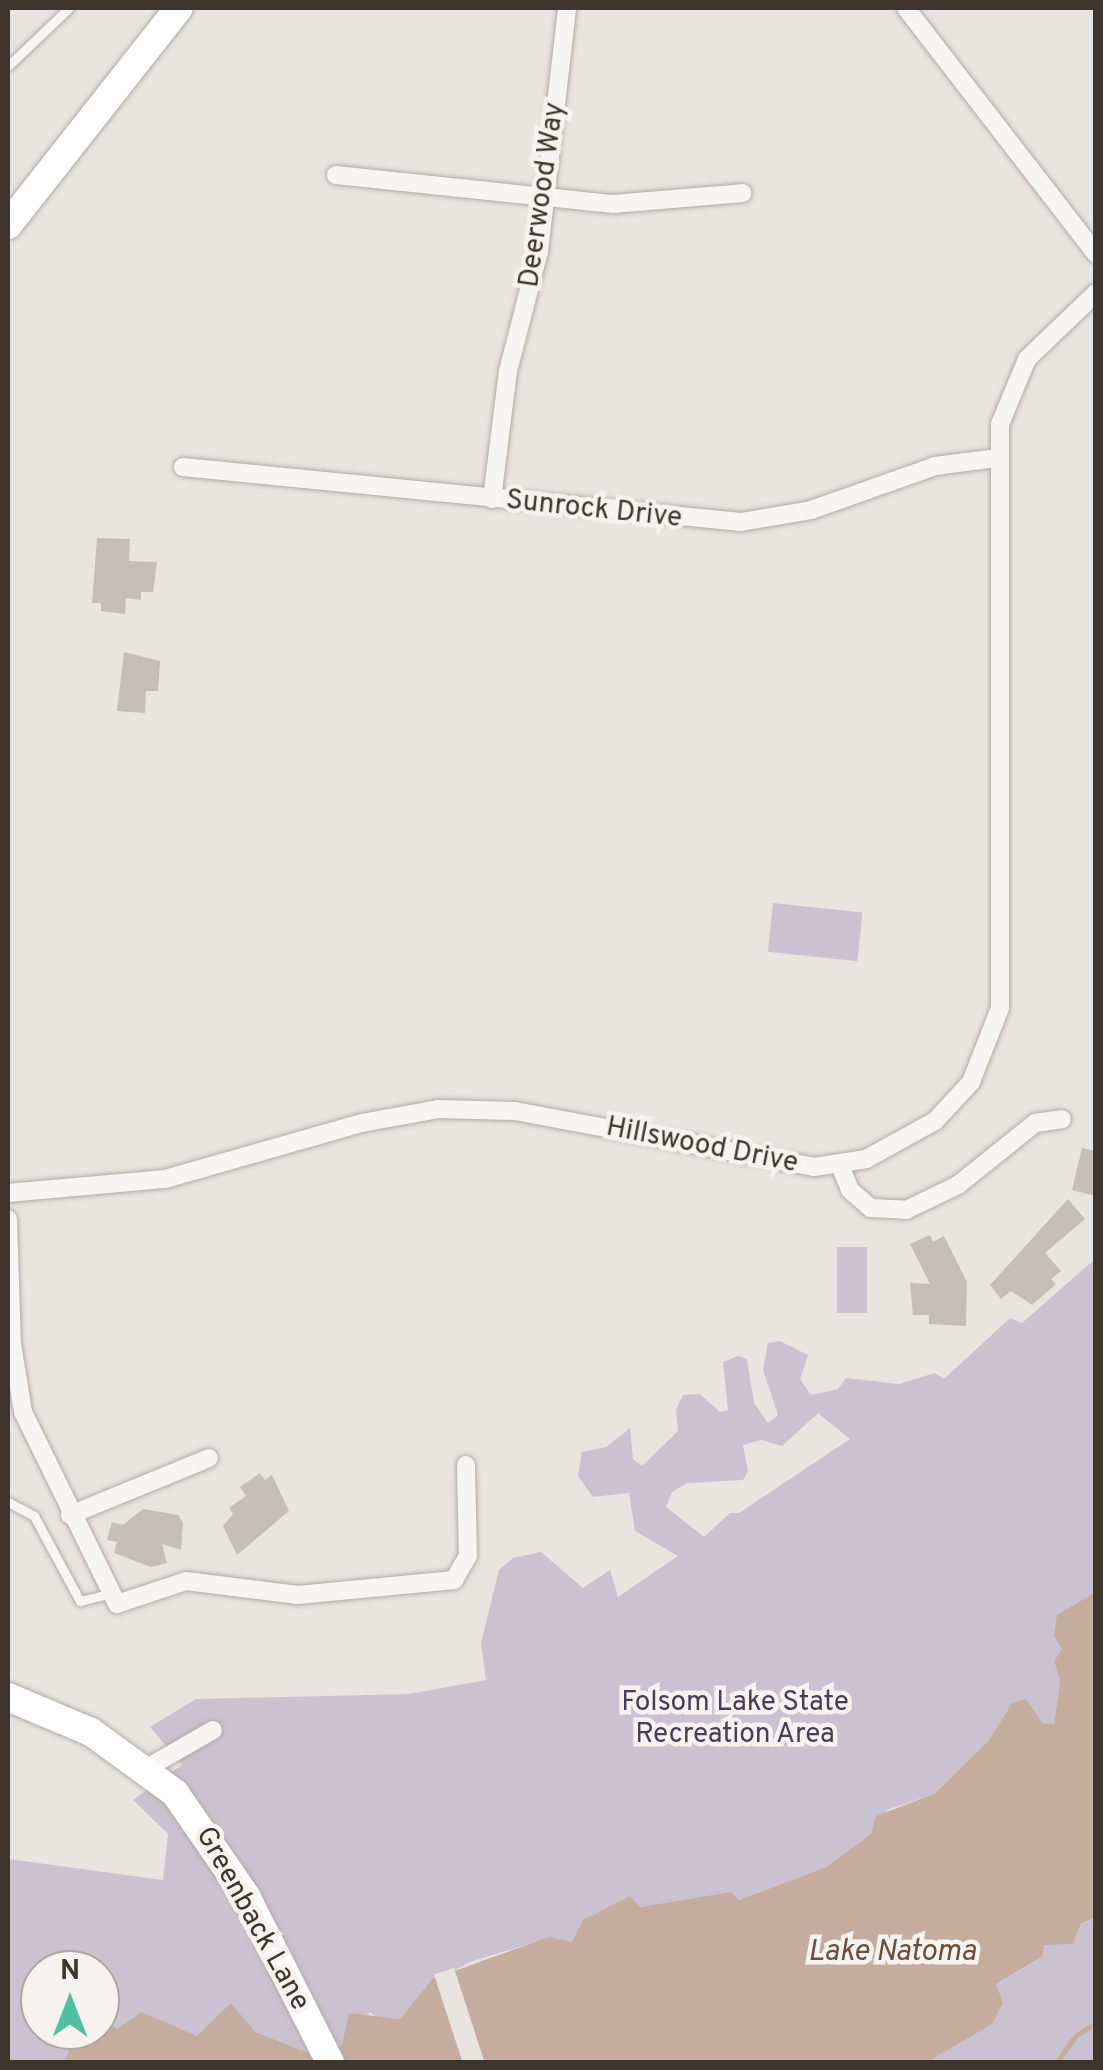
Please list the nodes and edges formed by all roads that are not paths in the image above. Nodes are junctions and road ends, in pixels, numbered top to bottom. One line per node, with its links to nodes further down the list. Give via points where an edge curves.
1 (69, 8): 5 (lane)
2 (179, 8): 9 (main road)
3 (567, 8): 8 (street, Deerwood Way)
4 (906, 8): 10 (street)
5 (8, 66)
6 (336, 175): 8 (street)
7 (743, 193): 8 (street, via 657,205)
8 (545, 198): 14 (street, Deerwood Way, via 531,292 508,371)
9 (8, 225)
10 (1096, 254)
11 (1096, 293): 12 (street, Hillswood Drive, via 1018,374 1004,406)
12 (996, 458): 14 (street, Sunrock Drive, via 935,466 811,510 742,522); 16 (street, Hillswood Drive, via 1000,1008 984,1058 954,1102 914,1137)
13 (183, 467): 14 (street, Sunrock Drive)
14 (492, 500)
15 (1062, 1120): 16 (street, via 1035,1123 958,1185 906,1210 871,1208 850,1190)
16 (840, 1165): 17 (street, Hillswood Drive, via 787,1165 515,1111 438,1109 362,1123 280,1152 166,1179)
17 (8, 1193)
18 (8, 1219): 22 (street, via 17,1388 32,1437)
19 (210, 1458): 22 (street)
20 (466, 1465): 23 (street, via 468,1556 454,1580 298,1595 186,1581 124,1606)
21 (8, 1502): 23 (lane, via 34,1516 80,1601)
22 (70, 1514): 23 (street)
23 (111, 1593)
24 (8, 1697): 26 (main road, Greenback Lane, via 91,1732)
25 (212, 1730): 26 (street)
26 (147, 1768): 27 (main road, Greenback Lane, via 201,1824 246,1896)
27 (330, 2062)

